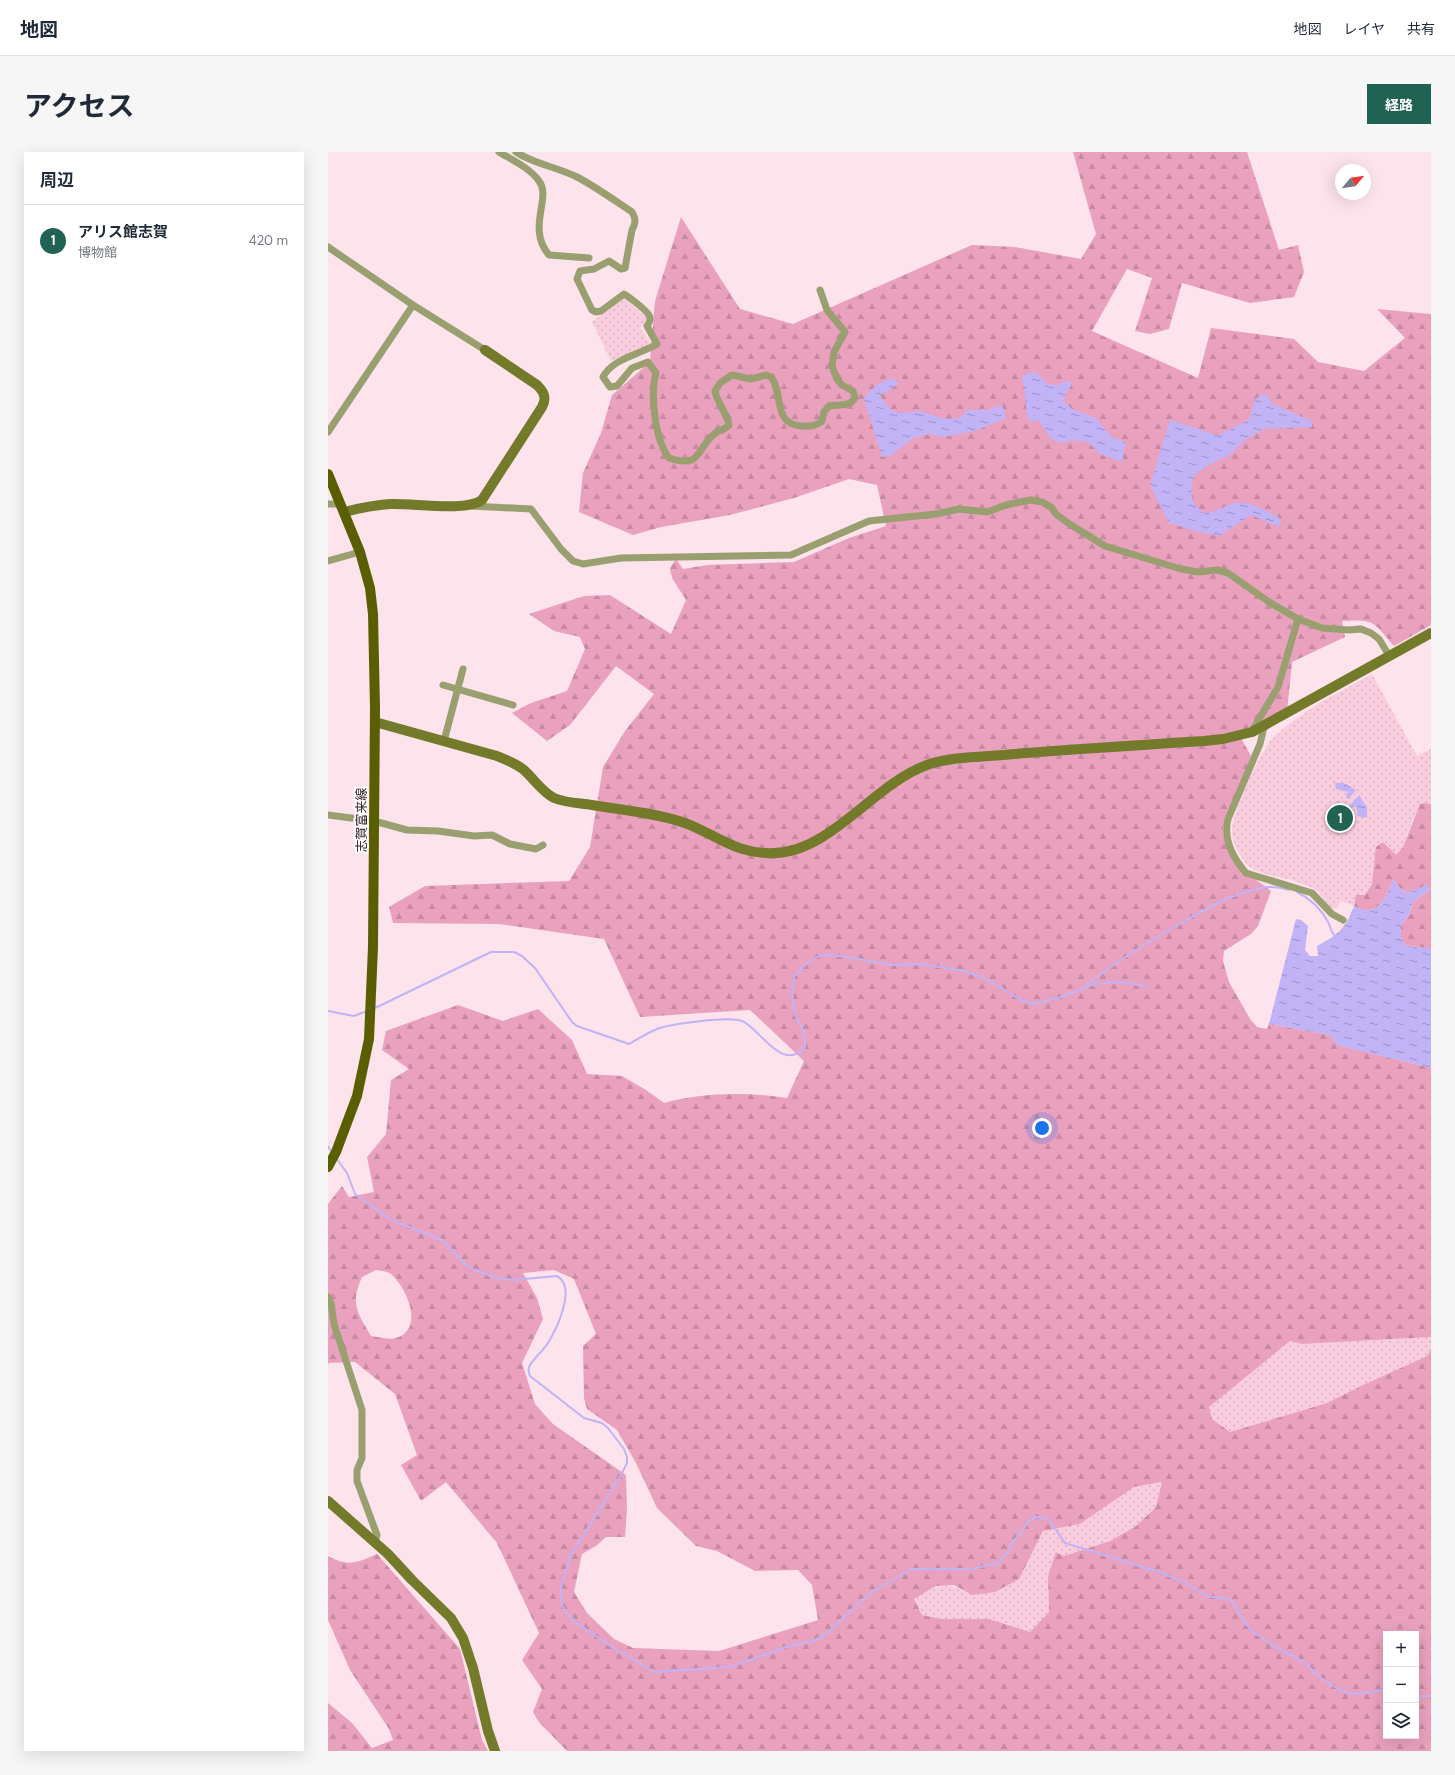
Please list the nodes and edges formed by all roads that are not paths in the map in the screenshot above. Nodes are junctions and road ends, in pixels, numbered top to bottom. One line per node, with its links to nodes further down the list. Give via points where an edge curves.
1 (499, 152): 4 (street, via 540,182 543,190 538,234 540,242 549,254)
2 (516, 152): 5 (street, via 526,159 577,177 632,212 636,224 632,230 625,268 621,269 613,263 606,262 594,269 580,271 577,279 592,310 601,311 624,294 650,316 648,330 657,344 621,360 603,377 610,387 617,386 632,368 648,362 652,366 656,373 653,385 660,440 662,450 669,458 687,462 694,460 714,433 725,430 729,425 714,391 732,375 751,380 766,375 771,377 776,385 784,417 795,426 808,427 819,424 829,406 852,402 855,398 853,391 842,385 832,366 834,352 845,332 827,310)
3 (328, 247): 6 (street)
4 (590, 258)
5 (820, 290)
6 (413, 305): 7 (street); 8 (street)
7 (485, 350): 11 (street, via 537,385 543,392 545,402 485,496)
8 (328, 432)
9 (328, 474): 12 (main road, 志賀富来線)
10 (328, 504): 12 (street)
11 (469, 506): 12 (street, via 391,504); 15 (street, via 531,509 561,549 573,561 583,564 621,558 791,555 869,521 959,509 987,512 1030,500 1051,507 1068,523 1105,546 1181,569 1198,572 1217,570 1228,573)
12 (342, 508): 13 (main road, 志賀富来線)
13 (360, 552): 14 (street); 22 (main road, 志賀富来線, via 370,588 373,614)
14 (328, 561)
15 (1298, 619): 17 (street, via 1322,628 1361,629 1371,633); 24 (street, via 1278,687)
16 (1431, 633): 17 (street)
17 (1390, 656): 23 (street)
18 (463, 669): 20 (street)
19 (443, 685): 20 (street)
20 (457, 690): 21 (street); 25 (street)
21 (513, 705)
22 (375, 722): 25 (street); 27 (main road, 志賀富来線)
23 (1264, 726): 24 (street); 29 (street, via 1260,744 1228,819 1226,827 1229,846 1246,873 1312,893 1332,914)
24 (1252, 732): 25 (street, via 1204,741 1080,748 938,761 893,782 811,844 769,854 730,846 673,820 559,800 544,791 514,763)
25 (444, 741)
26 (328, 815): 27 (street)
27 (374, 820): 28 (street, via 407,830 474,836 492,835 510,844 536,849); 30 (main road, 志賀富来線, via 372,1002 369,1038 356,1096)
28 (543, 845)
29 (1343, 920)
30 (328, 1167)
31 (328, 1297): 33 (street, via 334,1324 362,1410 362,1458 357,1470 357,1481 377,1535)
32 (328, 1501): 33 (street)
33 (375, 1542): 34 (street, via 451,1618 462,1638 473,1668 488,1731)
34 (496, 1751)

